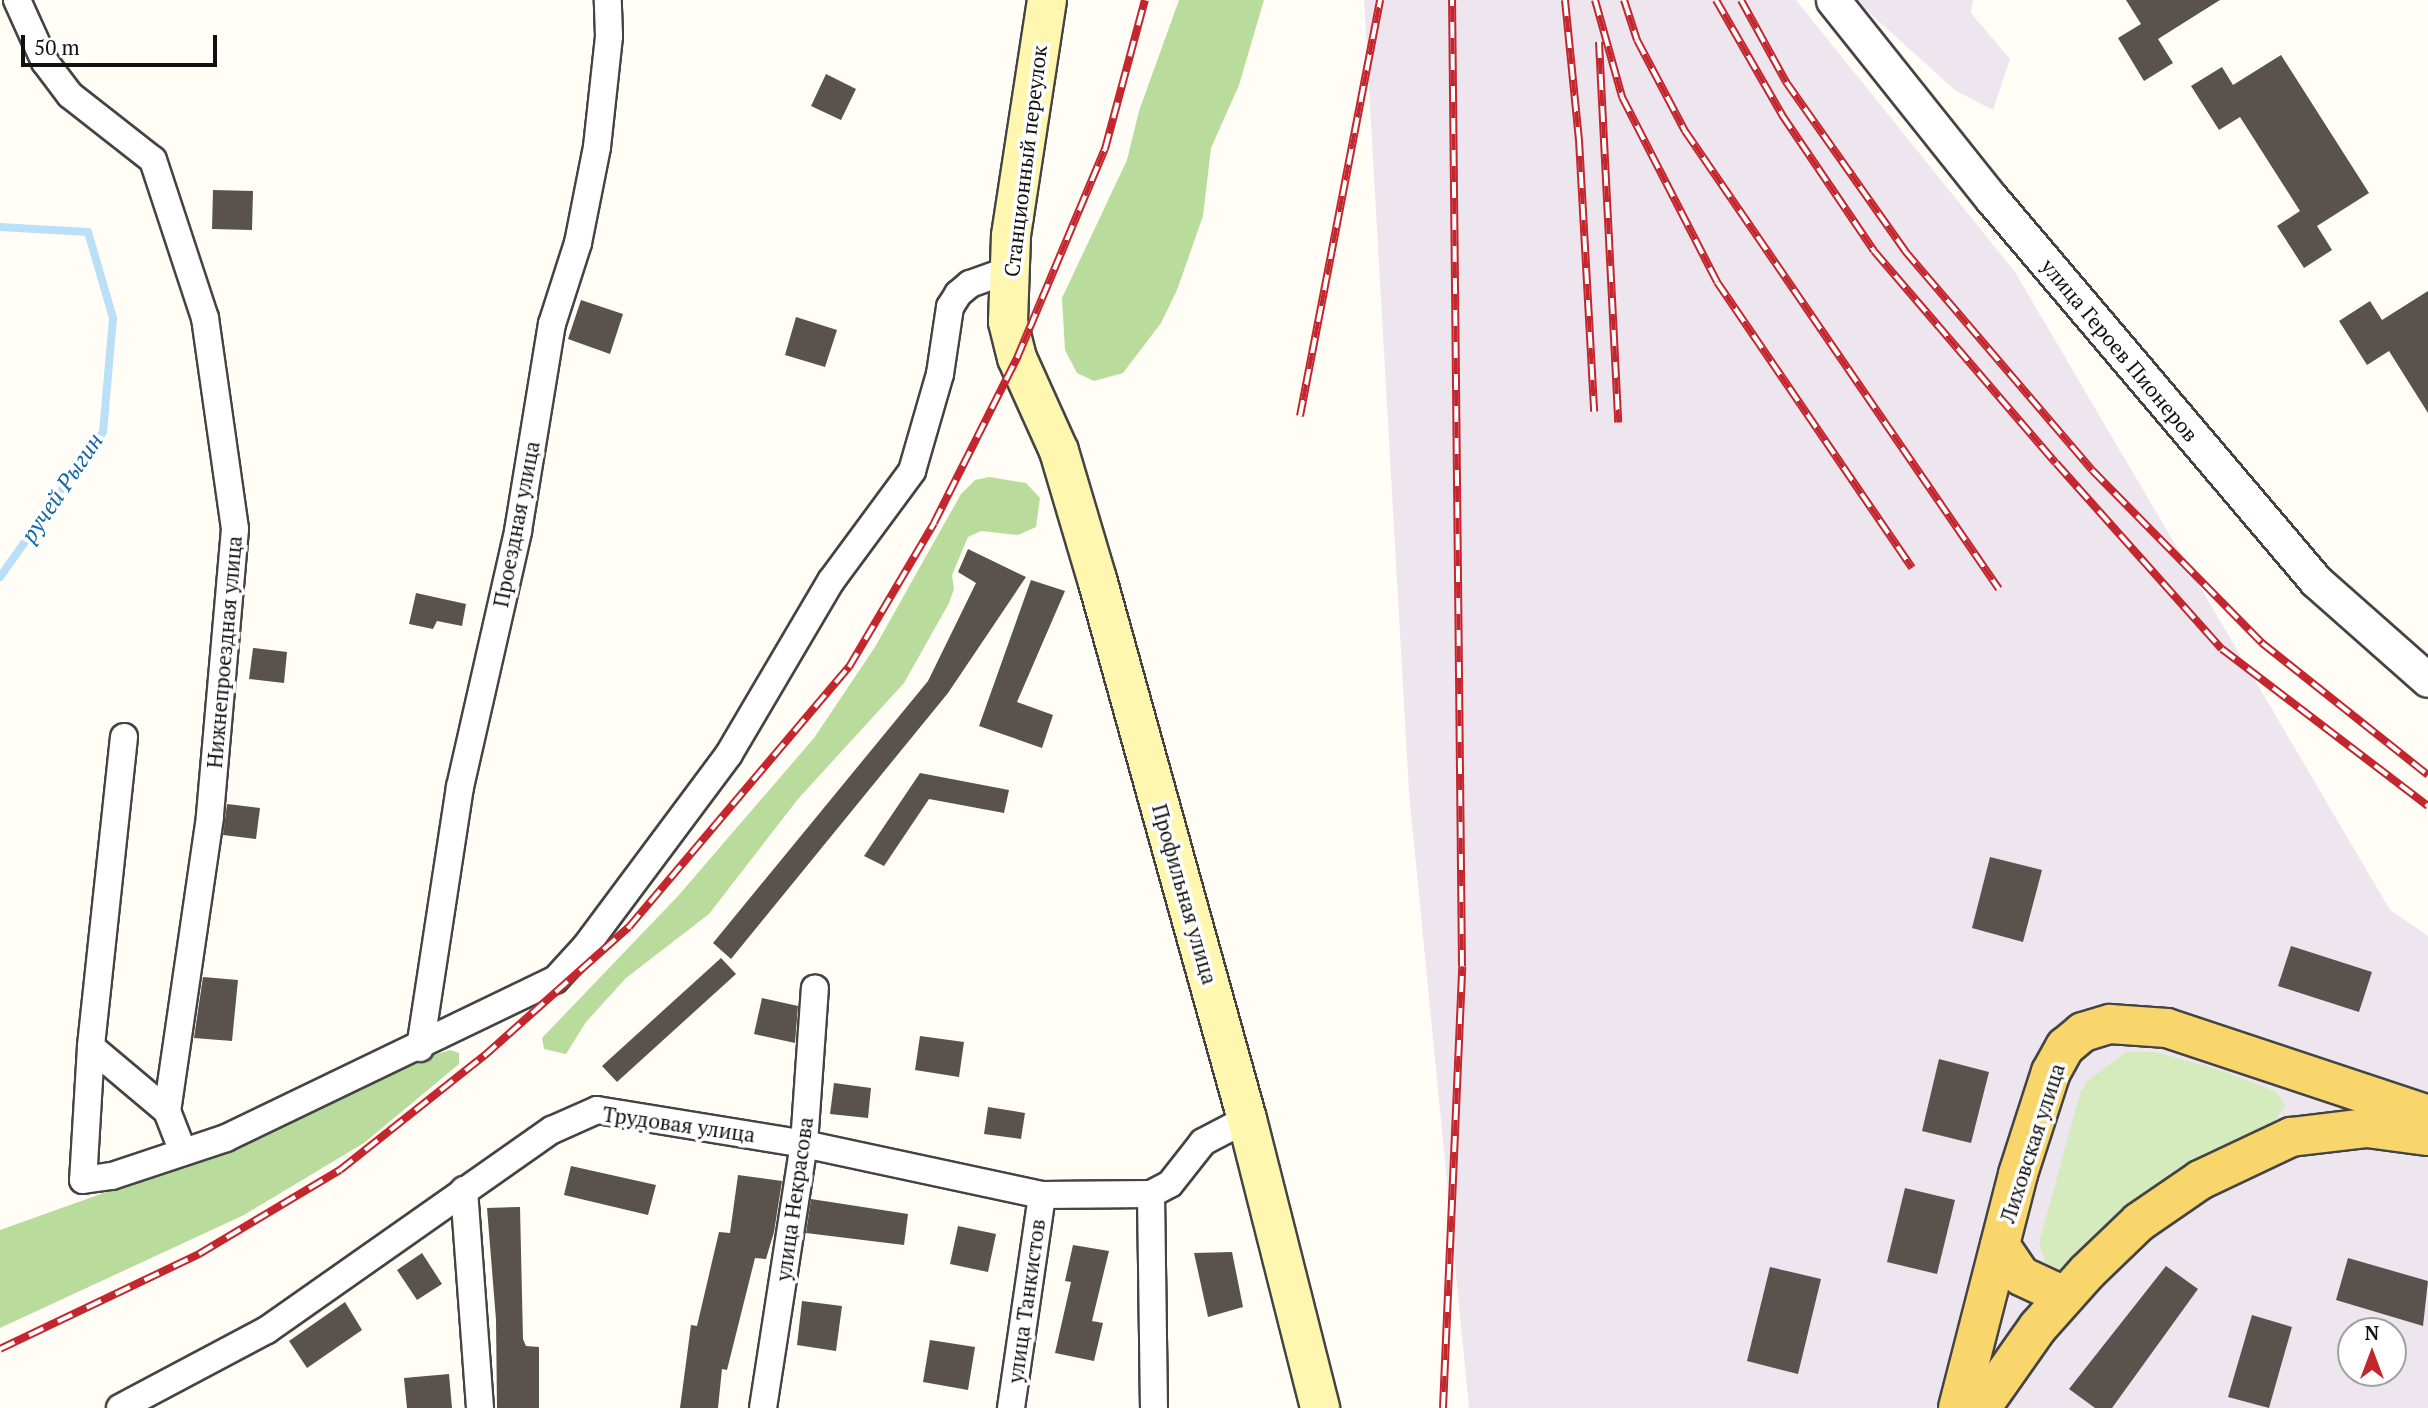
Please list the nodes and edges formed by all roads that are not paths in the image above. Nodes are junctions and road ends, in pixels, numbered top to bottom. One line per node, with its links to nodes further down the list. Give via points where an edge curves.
1 (17, 0): 13 (street, Нижнепроездная улица, via 45,62 70,95 153,160 205,318 235,529 210,817)
2 (608, 0): 11 (street, Проездная улица, via 597,147 578,243 552,324 518,531 460,787)
3 (1047, 0): 5 (main road, Станционный переулок)
4 (1833, 0): 7 (street, улица Героев Пионеров, via 1992,200 2316,581)
5 (1009, 270): 6 (main road, Станционный переулок); 11 (street, via 970,284 950,307 940,374 912,471 831,581 729,754 669,839 555,980)
6 (1007, 322): 15 (main road, Профильная улица, via 1067,477)
7 (2428, 680)
8 (124, 737): 10 (street)
9 (816, 988): 18 (street, улица Некрасова)
10 (91, 1047): 13 (street); 19 (street, via 83,1180 113,1176)
11 (420, 1048): 19 (street, via 226,1138)
12 (2301, 1071): 14 (main road, Лиховская улица); 17 (main road, via 2306,1104); 23 (main road, Лиховская улица, via 2167,1028 2110,1024 2083,1032 2065,1047 2050,1072)
13 (167, 1111): 19 (street, Нижнепроездная улица)
14 (2428, 1115)
15 (1247, 1119): 21 (street, via 1203,1142 1170,1184); 30 (main road, Профильная улица)
16 (2428, 1136): 17 (main road, via 2367,1128)
17 (2291, 1137): 24 (main road, via 2200,1180 2139,1222)
18 (804, 1144): 20 (street, Трудовая улица, via 597,1110 552,1130); 22 (street, Трудовая улица); 27 (street, улица Некрасова)
19 (183, 1152)
20 (464, 1190): 25 (street, Трудовая улица, via 267,1330); 26 (street)
21 (1151, 1194): 22 (street, Трудовая улица); 29 (street)
22 (1042, 1195): 28 (street, улица Танкистов)
23 (2000, 1245): 24 (main road, via 2021,1276); 31 (main road, Лиховская улица)
24 (2064, 1296): 32 (main road)
25 (120, 1408)
26 (480, 1408)
27 (763, 1408)
28 (1011, 1408)
29 (1154, 1408)
30 (1320, 1408)
31 (1958, 1408)
32 (1981, 1408)

